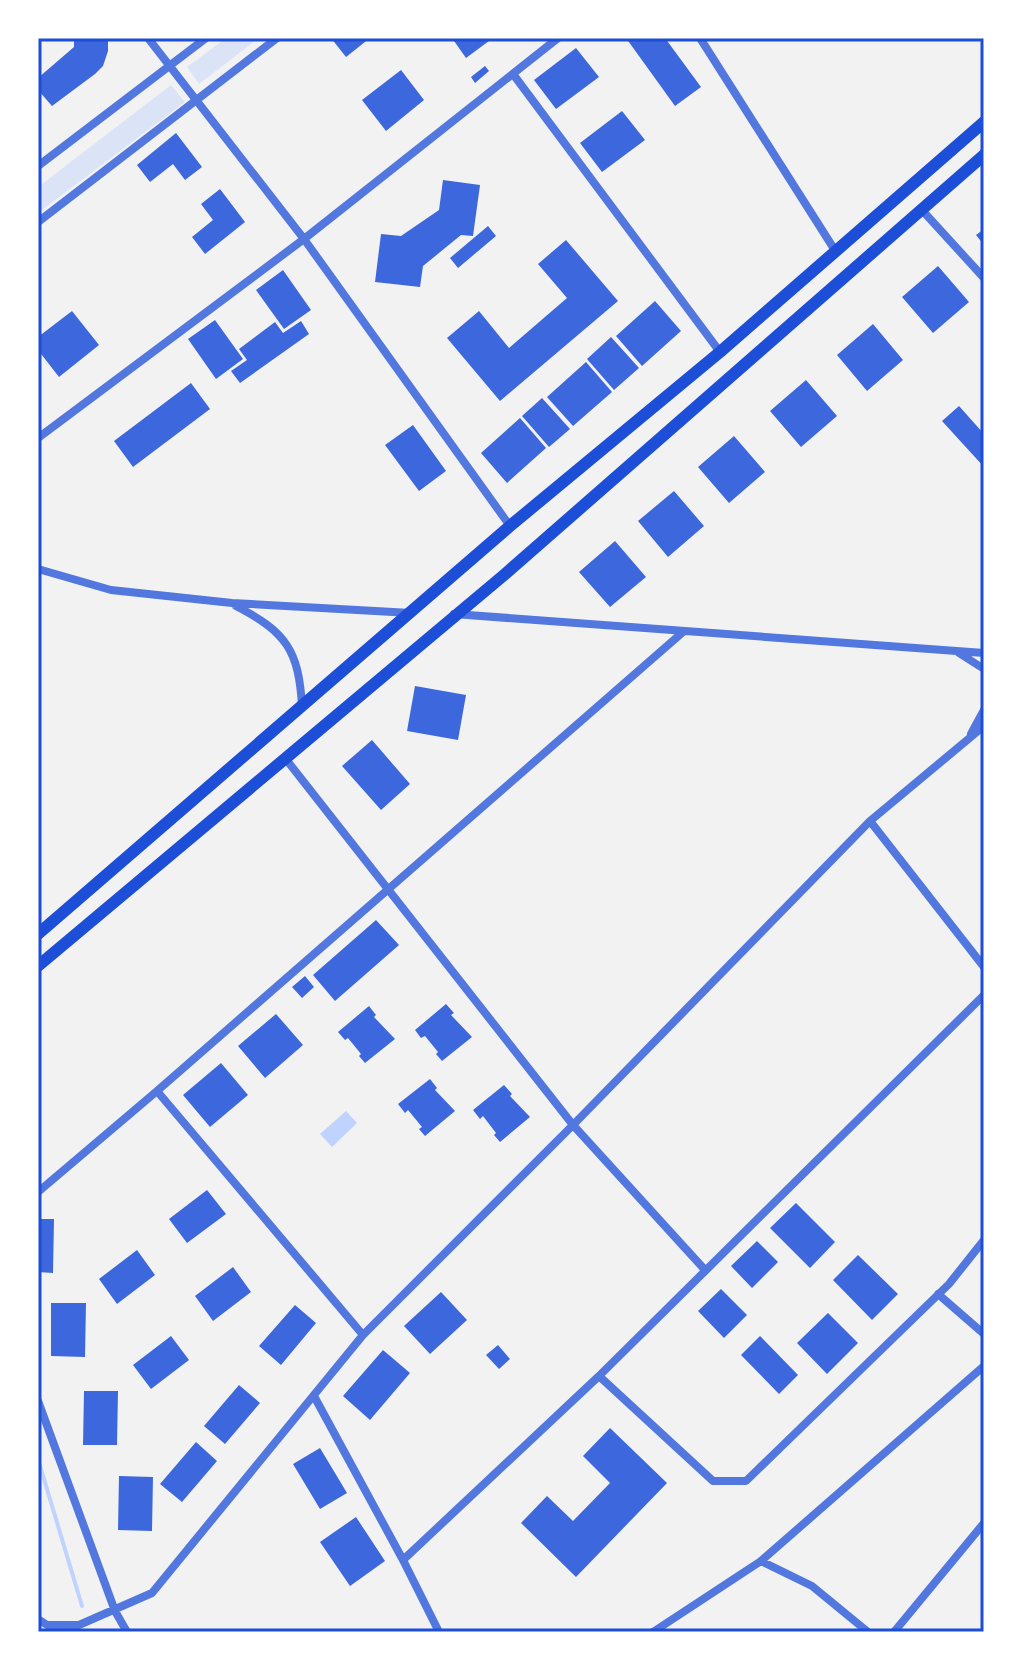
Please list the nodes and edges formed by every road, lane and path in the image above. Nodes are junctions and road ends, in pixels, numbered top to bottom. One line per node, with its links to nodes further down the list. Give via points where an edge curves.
1 (148, 38): 6 (street)
2 (206, 38): 6 (street)
3 (277, 38): 8 (street)
4 (558, 38): 7 (street)
5 (700, 38): 15 (street)
6 (168, 67): 8 (street); 11 (street)
7 (513, 74): 14 (street); 17 (street)
8 (195, 101): 13 (street); 14 (street)
9 (984, 122): 15 (main road)
10 (984, 155): 12 (main road)
11 (38, 166)
12 (921, 209): 16 (street); 23 (main road)
13 (38, 222)
14 (304, 239): 18 (street); 19 (street)
15 (836, 252): 17 (main road)
16 (984, 278)
17 (720, 352): 19 (main road)
18 (38, 438)
19 (510, 526): 22 (main road)
20 (38, 569): 21 (street, via 111,590)
21 (232, 603): 22 (street); 28 (street, via 266,621 286,644 300,671)
22 (412, 613): 28 (main road)
23 (454, 614): 24 (street); 32 (main road)
24 (683, 632): 25 (street); 34 (street)
25 (958, 653): 26 (street); 27 (street)
26 (984, 653)
27 (984, 669)
28 (302, 708): 35 (main road)
29 (984, 710): 31 (street)
30 (984, 726): 31 (street)
31 (970, 736): 33 (street)
32 (285, 758): 34 (street); 36 (main road)
33 (870, 821): 37 (street); 40 (street)
34 (387, 890): 39 (street); 40 (street)
35 (38, 934)
36 (38, 966)
37 (984, 967)
38 (984, 995): 43 (street)
39 (157, 1091): 41 (street); 46 (street)
40 (573, 1125): 43 (street); 46 (street)
41 (38, 1192)
42 (984, 1240): 44 (street)
43 (705, 1270): 48 (street)
44 (938, 1294): 45 (street); 48 (street, via 746,1481 713,1481)
45 (984, 1334)
46 (363, 1335): 49 (street)
47 (984, 1366): 53 (street)
48 (599, 1376): 52 (street)
49 (314, 1396): 52 (street); 54 (street, via 152,1593)
50 (38, 1401): 54 (street)
51 (984, 1523): 60 (street)
52 (403, 1560): 57 (street)
53 (761, 1561): 58 (street); 59 (street, via 812,1586)
54 (115, 1611): 55 (street, via 79,1625 47,1625); 56 (street)
55 (38, 1619)
56 (127, 1632)
57 (439, 1632)
58 (653, 1632)
59 (868, 1632)
60 (894, 1632)

